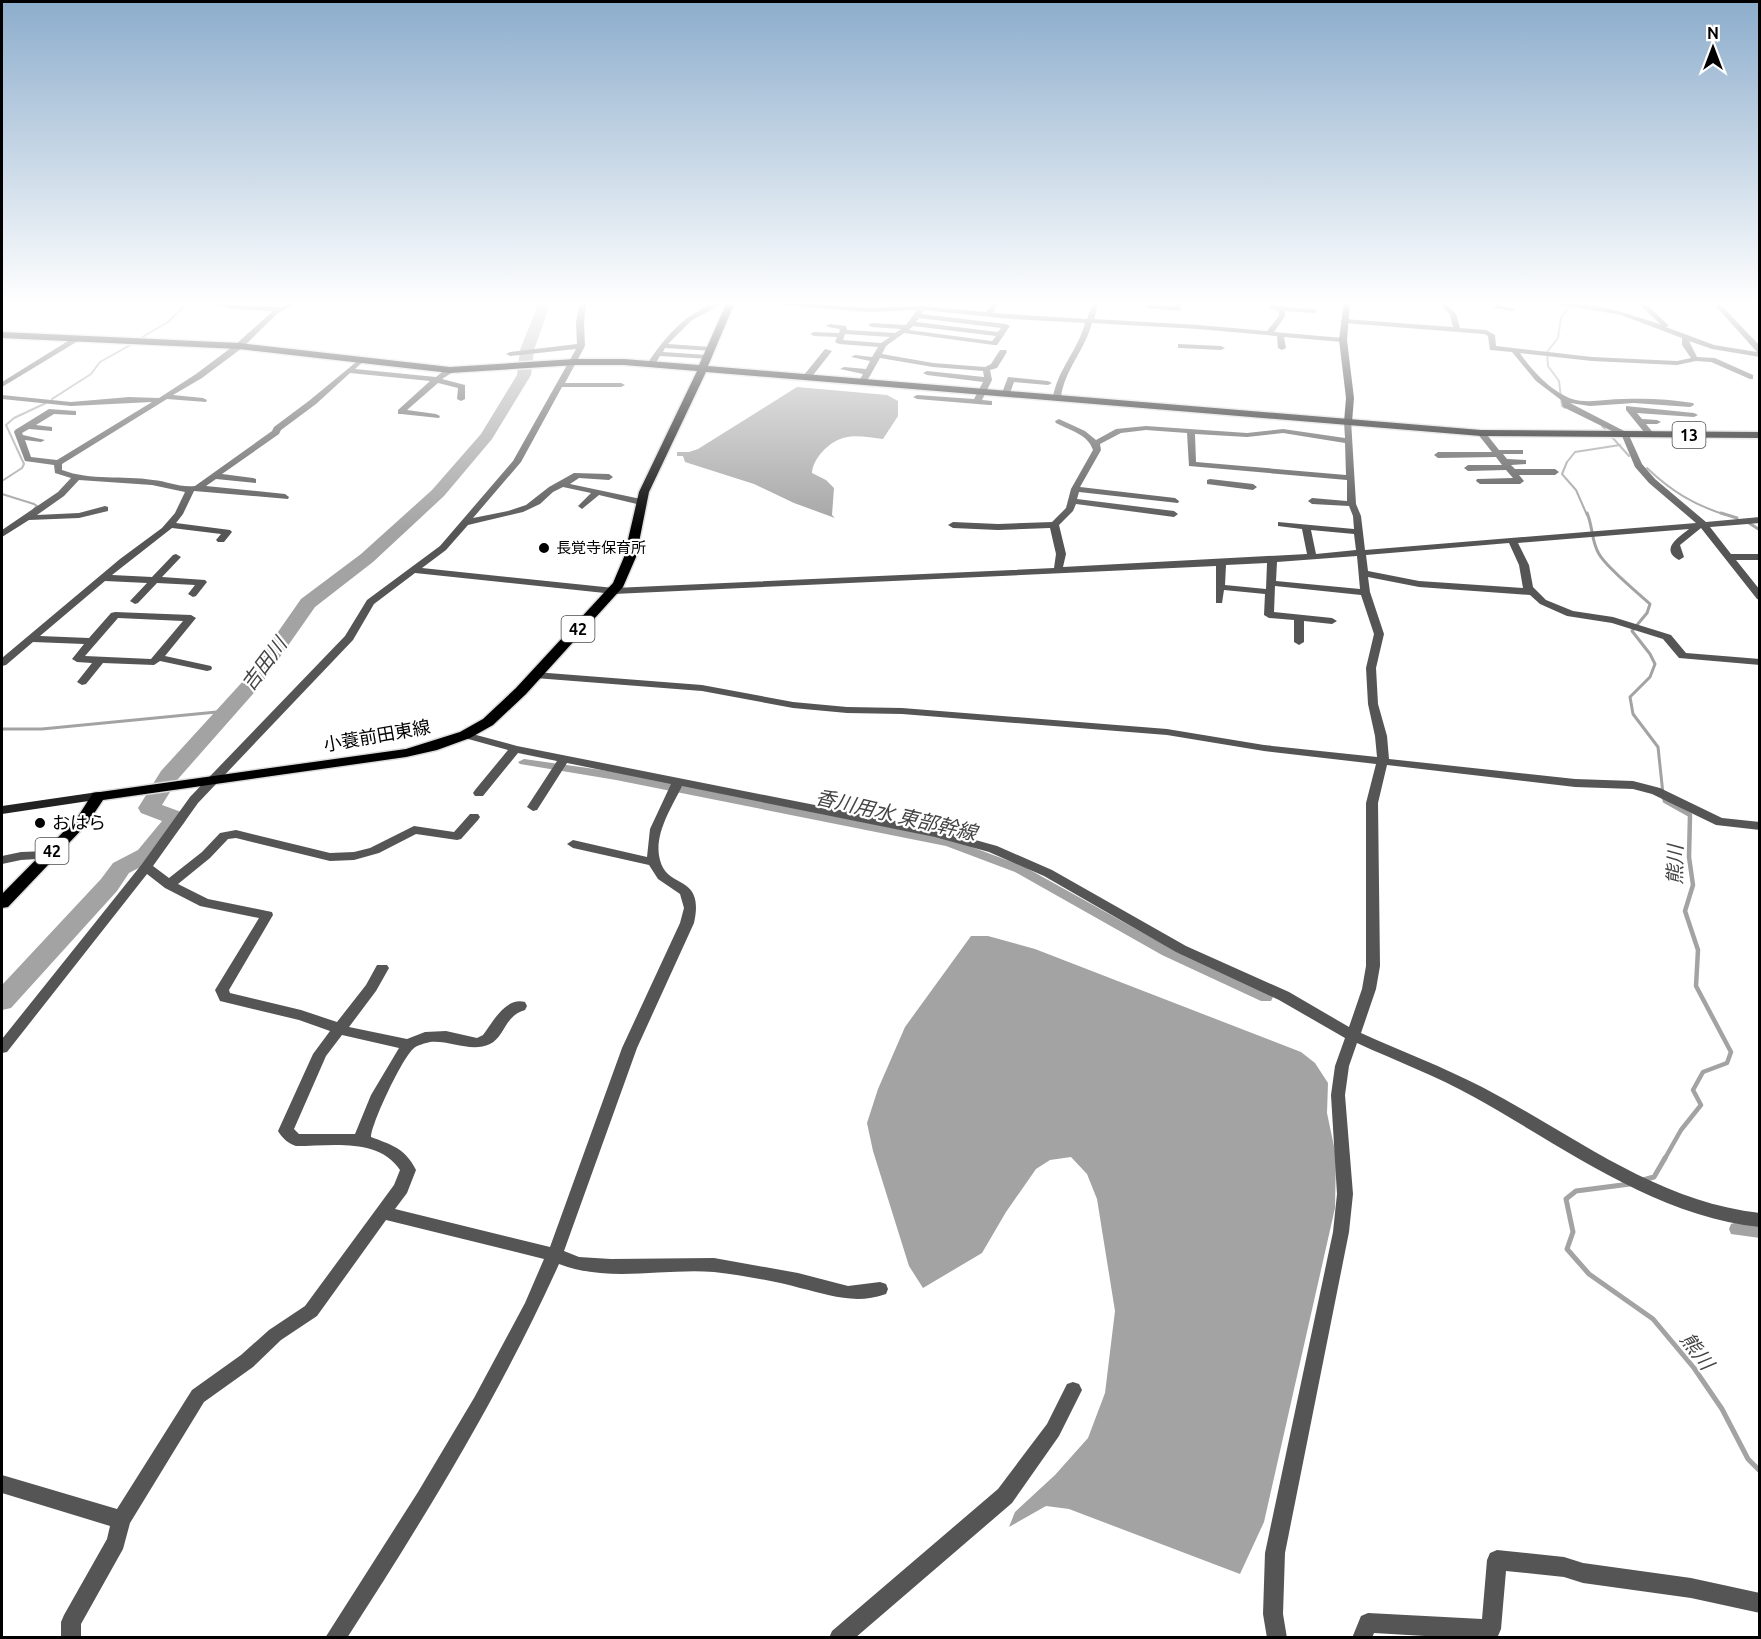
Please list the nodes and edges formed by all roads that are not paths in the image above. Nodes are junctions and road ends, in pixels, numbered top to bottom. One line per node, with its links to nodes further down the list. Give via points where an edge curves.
1 (195, 378): 23 (street)
2 (340, 378): 63 (street, via 276,432)
3 (423, 378): 12 (street)
4 (565, 378): 16 (street)
5 (698, 378): 80 (main road, 小蓑前田東線 / 42)
6 (828, 378): 14 (main road, 13)
7 (923, 378): 18 (street)
8 (975, 378): 13 (street)
9 (1060, 378): 22 (street)
10 (1348, 378): 39 (street)
11 (1541, 378): 24 (street)
12 (438, 380): 25 (street, via 462,387); 36 (street, via 401,412)
13 (988, 380): 19 (street)
14 (863, 381): 18 (main road, 13)
15 (1048, 383): 20 (street, via 1011,379)
16 (561, 385): 17 (street); 87 (street, via 517,462)
17 (621, 385)
18 (917, 386): 19 (main road, 13); 28 (street, via 916,401)
19 (983, 391): 20 (main road, 13); 28 (street)
20 (1005, 393): 22 (main road, 13)
21 (2, 397): 23 (street, via 64,404)
22 (1057, 397): 39 (main road, 13)
23 (163, 398): 26 (street); 57 (street)
24 (1562, 398): 27 (street, via 1578,402); 45 (street, via 1566,405)
25 (461, 399)
26 (202, 400)
27 (1624, 401): 30 (street); 32 (street)
28 (977, 402): 29 (street)
29 (989, 403)
30 (1690, 405)
31 (42, 409): 33 (street)
32 (1631, 410): 35 (street); 38 (street)
33 (53, 411): 34 (street); 41 (street)
34 (73, 413)
35 (1694, 415)
36 (436, 416)
37 (1059, 421): 51 (street)
38 (1640, 421): 40 (street); 46 (street)
39 (1348, 422): 44 (main road, 13); 50 (street)
40 (1657, 422)
41 (28, 426): 42 (street); 48 (street, via 18,432)
42 (49, 429)
43 (1191, 431): 50 (street, via 1247,435 1283,431); 51 (street, via 1131,428); 58 (street, via 1192,464)
44 (1480, 433): 45 (main road, 13); 53 (street)
45 (1621, 435): 46 (main road, 13); 89 (street, via 1652,481)
46 (1651, 435): 47 (main road, 13)
47 (1760, 435)
48 (20, 437): 49 (street); 57 (street, via 28,459)
49 (41, 440)
50 (1348, 441): 66 (street)
51 (1096, 443): 73 (street, via 1097,450)
52 (1520, 452): 53 (street)
53 (1497, 453): 54 (street); 59 (street)
54 (1438, 455)
55 (1230, 457): 58 (street)
56 (1523, 462): 59 (street)
57 (58, 463): 65 (street, via 58,471)
58 (1227, 467): 60 (street)
59 (1509, 467): 61 (street); 62 (street); 68 (street, via 1520,480)
60 (1239, 468): 66 (street); 71 (street)
61 (1468, 468)
62 (1556, 472)
63 (214, 476): 67 (street); 74 (street)
64 (609, 477): 70 (street, via 577,475)
65 (76, 478): 74 (street, via 152,482); 85 (street, via 62,494)
66 (1350, 478): 81 (street)
67 (253, 481)
68 (1480, 481)
69 (1210, 482): 71 (street)
70 (565, 484): 75 (street); 87 (street, via 522,509)
71 (1238, 485): 72 (street)
72 (1252, 487)
73 (1075, 489): 77 (street); 78 (street)
74 (194, 490): 76 (street); 90 (street)
75 (598, 492): 80 (street); 82 (street)
76 (285, 497)
77 (1072, 501): 84 (street); 92 (street, via 1065,516)
78 (1175, 501)
79 (1312, 501): 81 (street)
80 (641, 502): 113 (main road, 小蓑前田東線 / 42, via 630,557)
81 (1352, 504): 94 (street)
82 (582, 506)
83 (105, 509): 85 (street, via 60,518)
84 (1174, 514)
85 (26, 517): 95 (street)
86 (1760, 520): 89 (street)
87 (463, 523): 106 (street, via 443,548)
88 (1281, 524): 93 (street)
89 (1699, 524): 96 (street); 101 (street, via 1676,544); 102 (street)
90 (171, 525): 97 (street, via 227,532); 109 (street)
91 (953, 525): 92 (street)
92 (1054, 525): 107 (street, via 1061,554)
93 (1306, 527): 94 (street); 99 (street)
94 (1359, 532): 98 (street)
95 (2, 534)
96 (1512, 539): 98 (street); 115 (street)
97 (221, 540)
98 (1362, 551): 99 (street); 108 (street)
99 (1311, 556): 104 (street)
100 (176, 557): 110 (street)
101 (1679, 557)
102 (1727, 557): 103 (street); 117 (street)
103 (1760, 557)
104 (1272, 560): 105 (street); 112 (street)
105 (1221, 563): 107 (street); 111 (street)
106 (415, 570): 113 (street); 136 (street, via 370,602 349,638)
107 (1058, 571): 113 (street)
108 (1364, 573): 114 (street); 115 (street, via 1419,584)
109 (104, 578): 110 (street); 122 (street)
110 (153, 580): 116 (street, via 202,582); 118 (street)
111 (1220, 587): 112 (street); 119 (street)
112 (1271, 588): 114 (street); 120 (street, via 1269,615)
113 (614, 591): 130 (main road, 小蓑前田東線 / 42)
114 (1365, 592): 134 (street, via 1379,634 1371,668)
115 (1532, 592): 127 (street, via 1543,602 1570,614 1613,620 1670,639 1683,656)
116 (193, 594)
117 (1760, 597)
118 (135, 601)
119 (1219, 601)
120 (1299, 618): 121 (street); 124 (street)
121 (1332, 621)
122 (31, 639): 123 (street); 128 (street)
123 (92, 641): 125 (street, via 116,615 191,618); 126 (street, via 77,659)
124 (1299, 642)
125 (157, 658): 126 (street, via 154,662); 129 (street)
126 (100, 660): 131 (street)
127 (1760, 662)
128 (2, 663)
129 (207, 668)
130 (535, 675): 132 (main road, 小蓑前田東線 / 42, via 488,722); 134 (street, via 702,688 793,705 847,710 1167,732 1264,748)
131 (82, 682)
132 (465, 735): 133 (street); 136 (main road, 小蓑前田東線 / 42, via 406,753)
133 (515, 749): 135 (street); 138 (street)
134 (1383, 760): 143 (street, via 1575,783 1633,785 1656,791 1720,822); 154 (street, via 1372,803 1373,966)
135 (561, 763): 137 (street); 140 (street)
136 (207, 781): 139 (main road, 小蓑前田東線 / 42); 148 (street)
137 (676, 786): 147 (street, via 652,847); 154 (street, via 936,832 993,849 1048,873 1152,933 1284,996)
138 (479, 793)
139 (98, 796): 141 (street); 145 (main road, 42, via 81,821)
140 (533, 807)
141 (2, 810)
142 (474, 817): 149 (street, via 457,836 414,830 386,847 344,858 236,834 224,836)
143 (1760, 826)
144 (573, 844): 147 (street)
145 (48, 855): 146 (street); 150 (main road, 42)
146 (2, 860)
147 (653, 862): 160 (street, via 660,873 686,891 692,903 687,923 638,1026)
148 (146, 867): 149 (street); 156 (street)
149 (169, 885): 153 (street, via 205,903 267,915 222,990 225,997)
150 (2, 903)
151 (382, 968): 153 (street)
152 (520, 1006): 155 (street, via 510,1009 488,1039 478,1043 446,1036 425,1037)
153 (339, 1029): 155 (street); 157 (street, via 320,1054 286,1131 296,1140)
154 (1352, 1035): 159 (street, via 1476,1091 1647,1188 1686,1204); 169 (street, via 1338,1095 1345,1194 1341,1232 1275,1553)
155 (408, 1045): 157 (street, via 378,1095)
156 (2, 1048)
157 (363, 1140): 158 (street, via 396,1153 408,1170 402,1188)
158 (383, 1213): 160 (street); 164 (street, via 311,1311 198,1396)
159 (1760, 1220)
160 (555, 1255): 161 (street, via 578,1264 714,1265 848,1293); 167 (street, via 484,1403)
161 (880, 1289)
162 (1073, 1390): 168 (street, via 1053,1430 1005,1496)
163 (2, 1484): 164 (street)
164 (122, 1520): 166 (street, via 116,1542 71,1622)
165 (1760, 1603): 170 (street, via 1564,1567 1497,1560 1491,1629 1368,1623)
166 (71, 1638)
167 (335, 1638)
168 (839, 1638)
169 (1276, 1638)
170 (1362, 1638)

